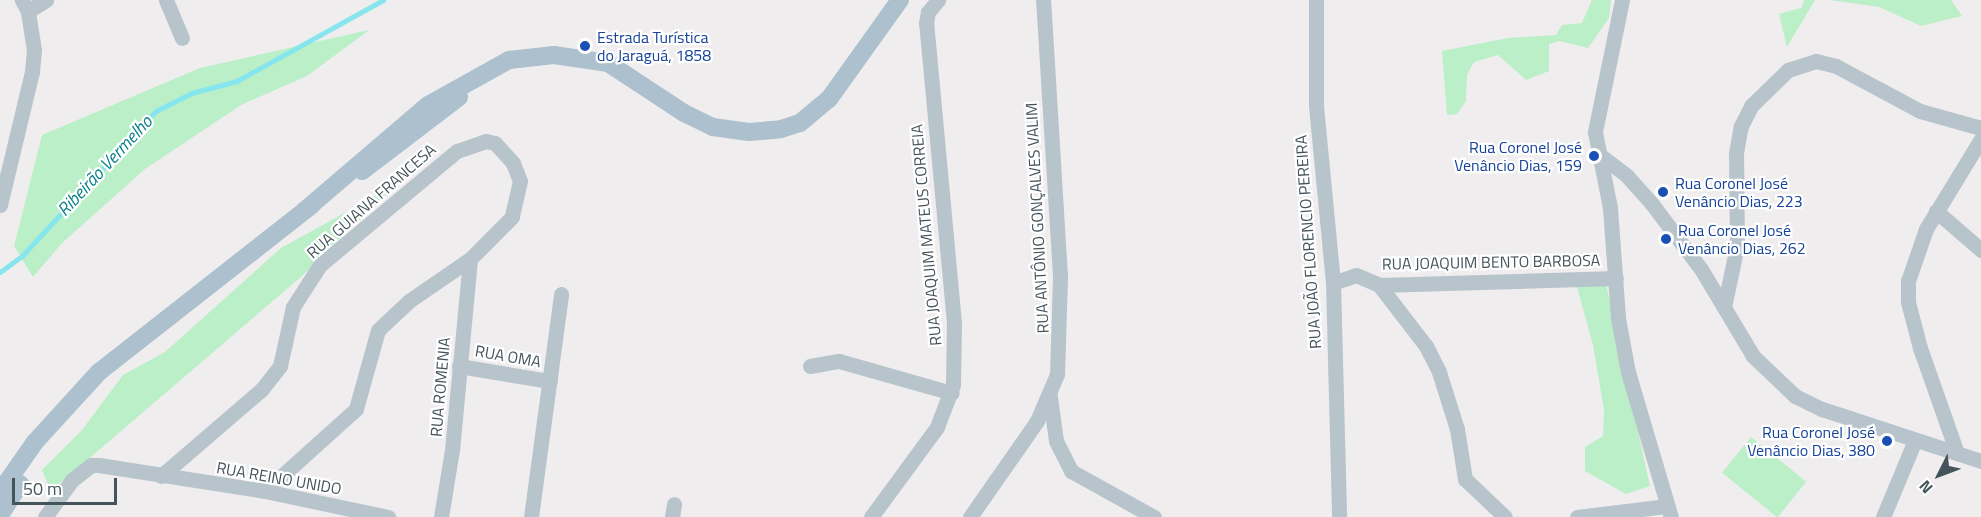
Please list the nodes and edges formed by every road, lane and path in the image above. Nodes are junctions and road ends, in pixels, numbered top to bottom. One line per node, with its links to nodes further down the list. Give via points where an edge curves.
1 (46, 0): 8 (street)
2 (166, 0): 9 (street)
3 (900, 0): 22 (main road, via 829,99 800,123 781,129 749,132 713,127 684,113 608,63 554,55 509,60 403,144 304,211)
4 (938, 0): 26 (street, RUA JOAQUIM MATEUS CORREIA, via 928,12 926,23 954,323)
5 (1043, 0): 27 (street, RUA ANTÔNIO GONÇALVES VALIM, via 1060,276 1060,350)
6 (1316, 0): 18 (street, RUA JOÃO FLORENCIO PEREIRA, via 1316,106)
7 (1622, 0): 12 (street, via 1598,104)
8 (25, 6): 13 (street, via 34,50 32,72)
9 (182, 38)
10 (1981, 128): 21 (street, via 1920,111 1836,66 1816,61 1788,70 1750,106 1741,126 1736,153 1737,246)
11 (1981, 139): 14 (street)
12 (1597, 153): 17 (street, via 1610,208); 21 (street, via 1627,176 1652,204)
13 (0, 205)
14 (1936, 211): 15 (street); 29 (street, via 1915,255 1908,281 1908,302 1920,348)
15 (1981, 250)
16 (470, 259): 23 (street, RUA ROMENIA); 31 (street, RUA GUIANA FRANCESA, via 512,216 518,199 520,181 513,163 495,143 486,141 457,151 320,265 293,307 280,366 262,389); 32 (street, via 409,301 378,330 356,409)
17 (1616, 278): 19 (street, RUA JOAQUIM BENTO BARBOSA); 34 (street, via 1618,318 1629,372)
18 (1333, 283): 19 (street, RUA JOAQUIM BENTO BARBOSA, via 1356,275); 43 (street, RUA JOÃO FLORENCIO PEREIRA)
19 (1379, 285): 44 (street, via 1426,346 1439,372 1457,429 1465,479)
20 (561, 294): 25 (street)
21 (1724, 307): 28 (street, via 1753,356 1795,396)
22 (113, 363): 33 (main road, via 58,413); 35 (main road, via 47,445)
23 (459, 366): 25 (street, RUA OMA); 38 (street, RUA ROMENIA)
24 (810, 366): 26 (street, via 839,362)
25 (550, 381): 39 (street)
26 (952, 393): 40 (street, RUA JOAQUIM MATEUS CORREIA, via 937,427)
27 (1050, 398): 41 (street, RUA ANTÔNIO GONÇALVES VALIM); 42 (street, via 1056,441 1071,471)
28 (1915, 440): 29 (street); 46 (street)
29 (1958, 453): 30 (street)
30 (1981, 461)
31 (161, 476): 32 (street, RUA REINO UNIDO); 36 (street, RUA REINO UNIDO, via 91,465 72,480)
32 (265, 491): 37 (street, RUA REINO UNIDO)
33 (0, 492)
34 (1669, 512): 45 (street)
35 (0, 515)
36 (45, 517)
37 (387, 517)
38 (441, 517)
39 (531, 517)
40 (871, 517)
41 (970, 517)
42 (1154, 517)
43 (1339, 517)
44 (1505, 517)
45 (1577, 517)
46 (1883, 517)

